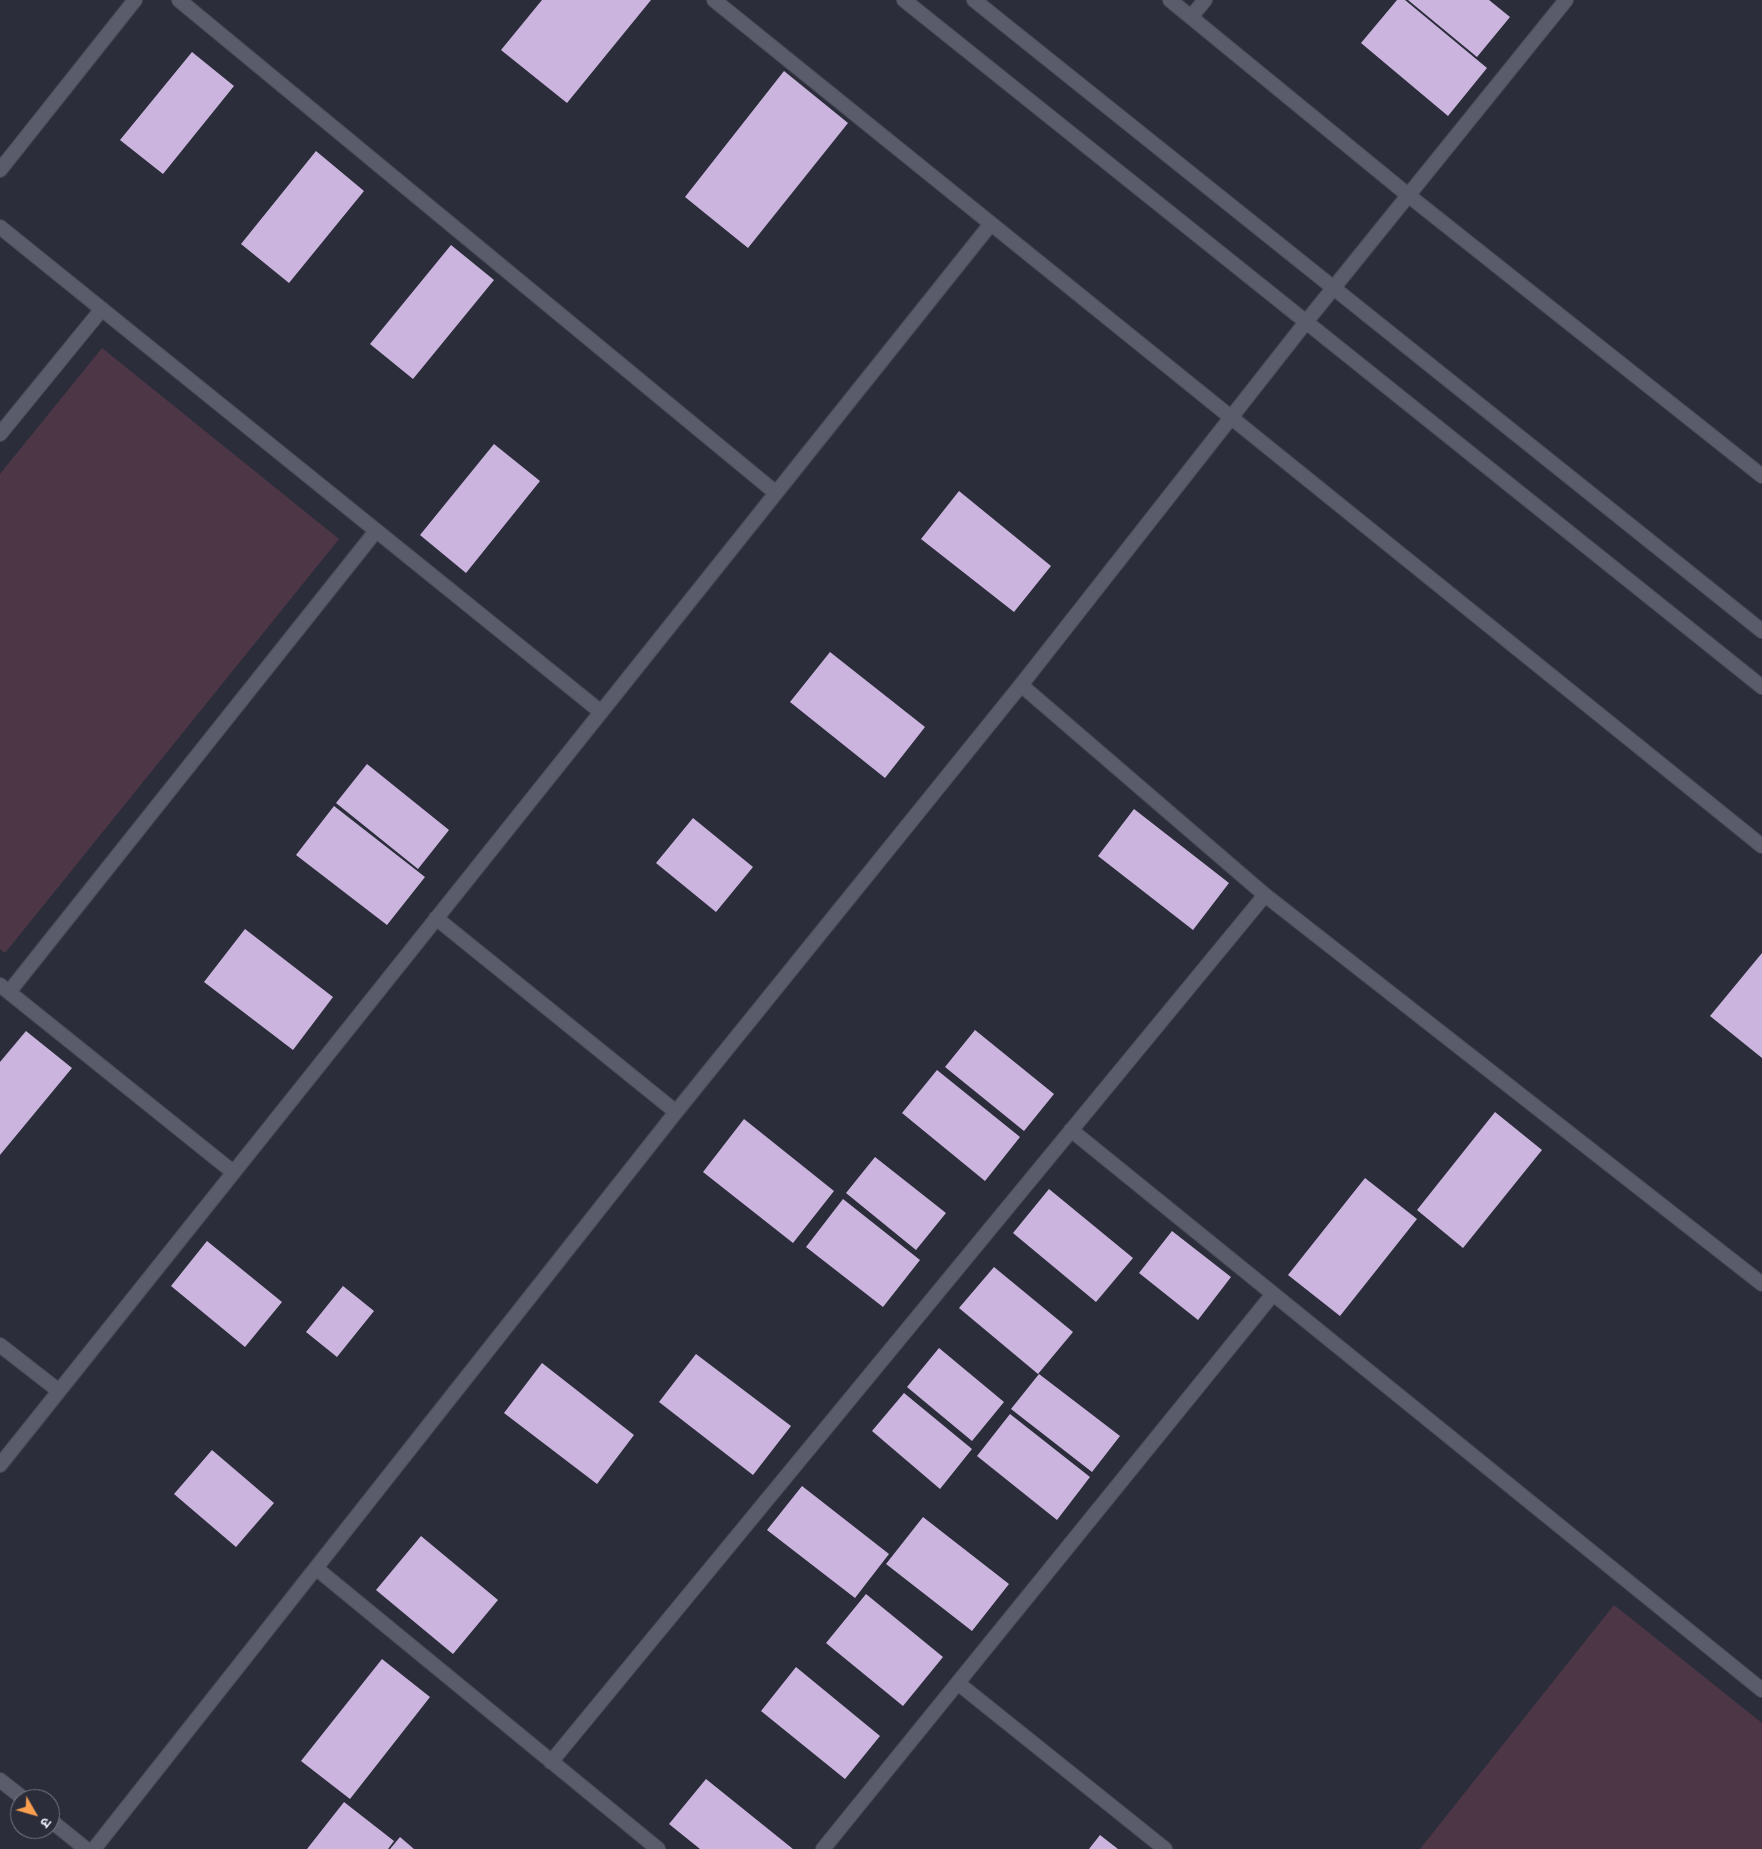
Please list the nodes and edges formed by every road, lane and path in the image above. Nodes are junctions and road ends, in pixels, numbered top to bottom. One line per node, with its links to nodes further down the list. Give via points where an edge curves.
1 (135, 0): 10 (street)
2 (179, 0): 20 (street)
3 (714, 0): 12 (street)
4 (904, 0): 16 (street)
5 (974, 0): 14 (street)
6 (1170, 0): 9 (street)
7 (1205, 0): 9 (street)
8 (1566, 0): 11 (street)
9 (1191, 17): 11 (street)
10 (0, 170)
11 (1408, 195): 14 (street); 19 (street)
12 (990, 225): 17 (street); 20 (street)
13 (0, 227): 15 (street)
14 (1333, 288): 16 (street); 22 (street)
15 (102, 309): 18 (street); 21 (street)
16 (1306, 322): 17 (street); 24 (street)
17 (1231, 419): 23 (street); 26 (street)
18 (0, 434)
19 (1762, 476)
20 (776, 493): 25 (street)
21 (376, 531): 25 (street); 29 (street)
22 (1762, 631)
23 (1021, 685): 27 (street); 30 (street)
24 (1762, 686)
25 (601, 712): 28 (street)
26 (1762, 846)
27 (1264, 895): 31 (street); 33 (street)
28 (436, 918): 30 (street); 32 (street)
29 (4, 988): 32 (street)
30 (676, 1112): 38 (street)
31 (1071, 1130): 34 (street); 41 (street)
32 (233, 1172): 36 (street)
33 (1762, 1284)
34 (1274, 1294): 39 (street); 40 (street)
35 (0, 1345): 36 (street)
36 (59, 1391): 37 (street)
37 (0, 1465)
38 (317, 1569): 41 (street); 46 (street)
39 (959, 1684): 48 (street); 49 (street)
40 (1762, 1690)
41 (552, 1762): 47 (street)
42 (0, 1780): 43 (street)
43 (11, 1789)
44 (60, 1828): 45 (street)
45 (86, 1849)
46 (94, 1849)
47 (658, 1849)
48 (823, 1849)
49 (1164, 1849)

